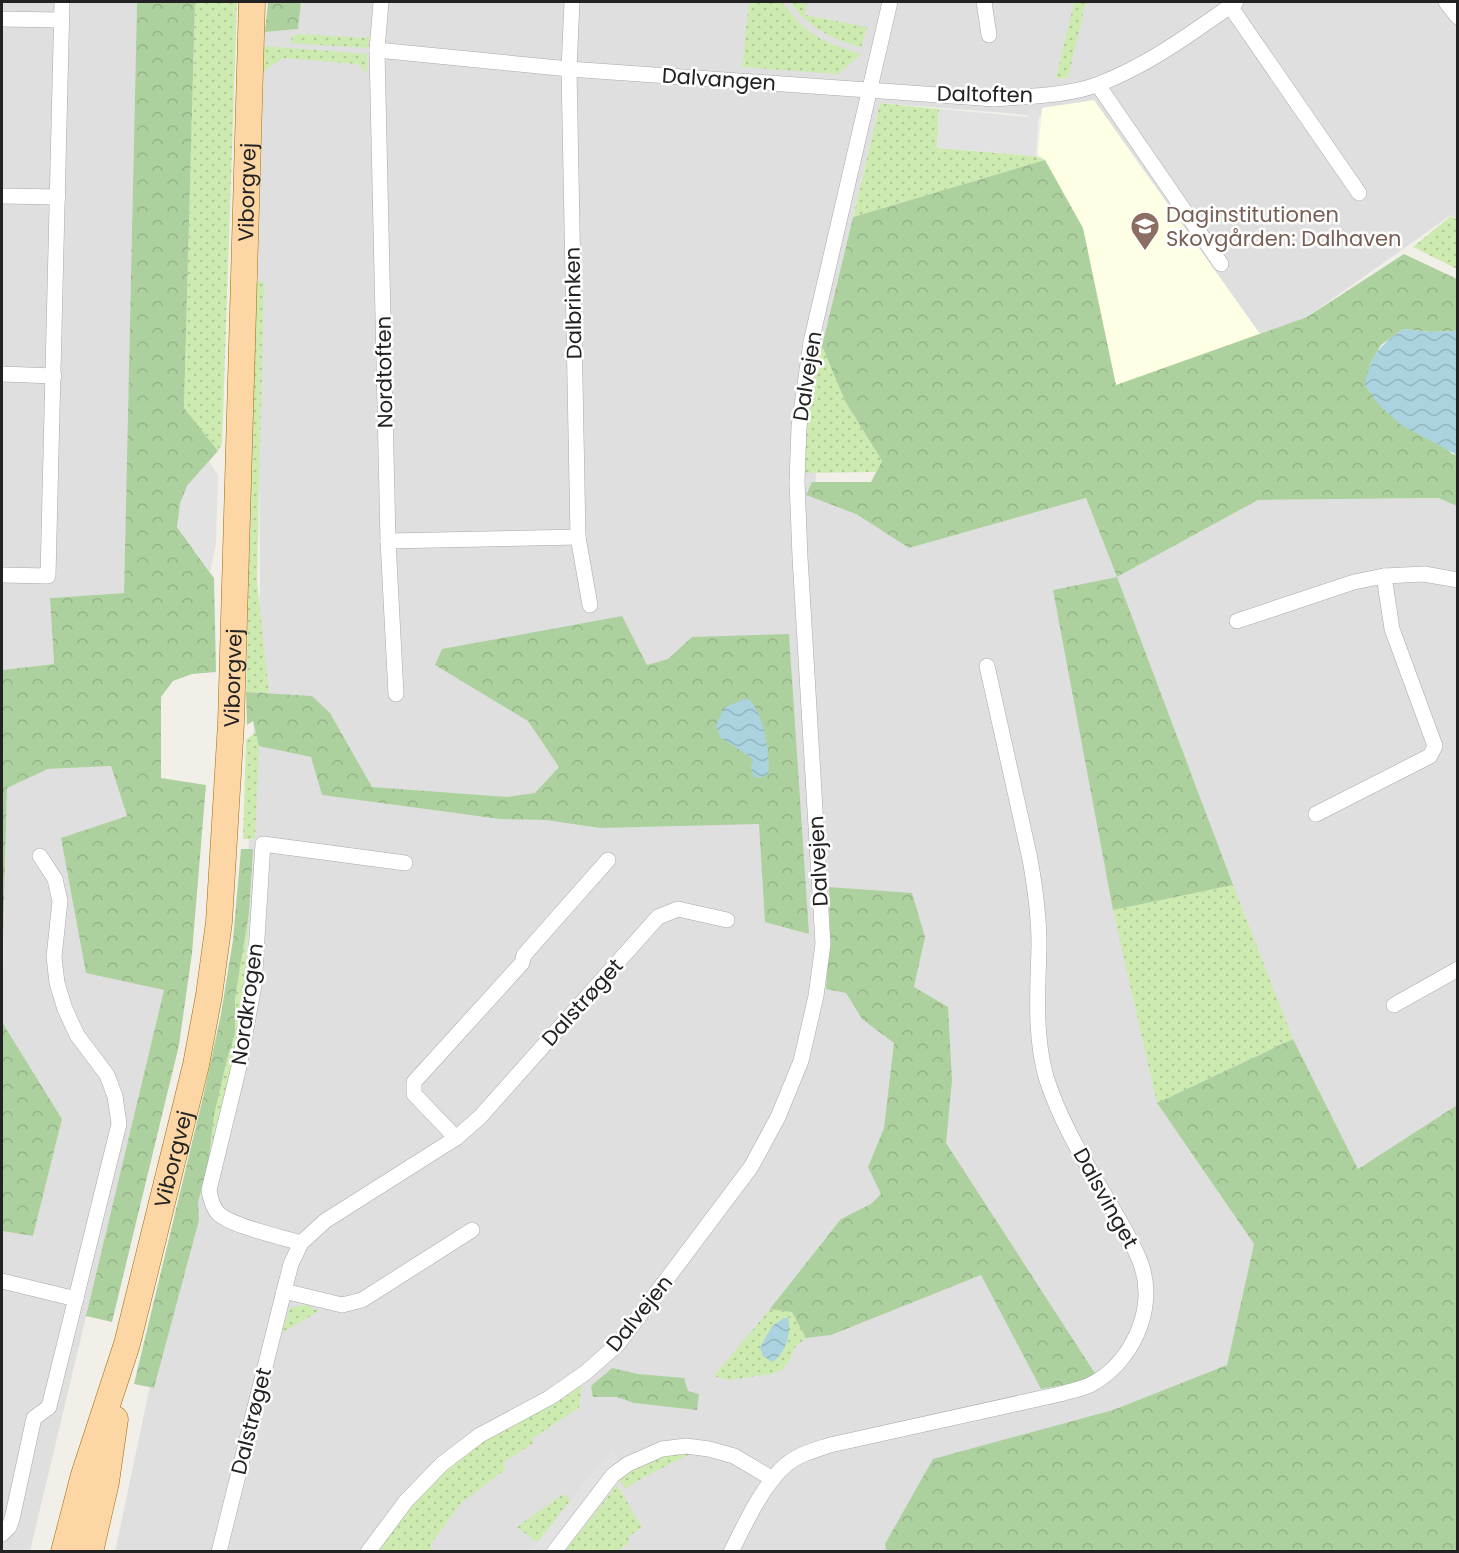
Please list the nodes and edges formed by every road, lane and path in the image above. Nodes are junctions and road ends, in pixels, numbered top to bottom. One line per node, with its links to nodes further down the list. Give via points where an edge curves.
1 (62, 2): 11 (street)
2 (252, 2): 45 (main road, Viborgvej, via 231,723 219,922 196,1065)
3 (381, 2): 13 (street)
4 (572, 2): 14 (street)
5 (890, 2): 16 (street, Dalvejen)
6 (984, 2): 12 (street)
7 (1446, 2): 9 (street)
8 (1233, 4): 15 (street, Daltoften, via 1158,55); 17 (street, Daltoften)
9 (1458, 17)
10 (2, 19): 11 (street)
11 (62, 20): 19 (street)
12 (989, 35)
13 (377, 50): 14 (street, Dalvangen); 24 (street, Nordtoften)
14 (569, 69): 16 (street, Dalvangen); 23 (street, Dalbrinken)
15 (1098, 85): 16 (street, Daltoften, via 1051,95 995,99); 20 (street)
16 (870, 89): 51 (street, Dalvejen, via 811,342 799,427 800,557 823,944 801,1061 778,1117 751,1167 618,1344 549,1398 480,1435 442,1464 406,1501)
17 (1359, 194)
18 (2, 196): 19 (street)
19 (58, 197): 22 (street)
20 (1221, 264)
21 (2, 374): 22 (street)
22 (54, 376): 25 (street, via 48,576)
23 (578, 537): 24 (street); 28 (street, Dalbrinken)
24 (388, 541): 31 (street, Nordtoften)
25 (2, 575)
26 (1384, 576): 27 (street, via 1424,574); 29 (street, via 1354,582); 32 (street, via 1392,629 1436,746 1430,756)
27 (1458, 580)
28 (590, 605)
29 (1237, 621)
30 (987, 666): 46 (street, Dalsvinget, via 1035,891 1042,1058 1062,1117 1142,1266 1144,1315 1124,1356 1090,1385 830,1445 786,1464)
31 (396, 694)
32 (1316, 814)
33 (40, 856): 44 (street, via 55,879 60,901 54,957 57,983 77,1035 107,1075 119,1124)
34 (608, 860): 39 (street, via 524,955 522,963 414,1082 414,1094)
35 (405, 864): 41 (street, Nordkrogen, via 263,844 254,985 239,1067 208,1190 218,1213 228,1221)
36 (727, 920): 39 (street, Dalstrøget, via 678,909 658,917 480,1117)
37 (1458, 969): 38 (street)
38 (1394, 1005)
39 (456, 1138): 41 (street, Dalstrøget, via 325,1221)
40 (472, 1230): 43 (street, via 362,1300 342,1305)
41 (301, 1243): 43 (street, Dalstrøget)
42 (2, 1281): 44 (street)
43 (284, 1291): 50 (street, Dalstrøget)
44 (76, 1299): 47 (street, via 49,1407 34,1418 12,1519)
45 (127, 1344): 48 (main road, Viborgvej); 49 (main road, Viborgvej, via 106,1482)
46 (773, 1479): 52 (street, via 734,1456 709,1449 662,1449 613,1475); 53 (street, Dalsvinget)
47 (2, 1534)
48 (64, 1551)
49 (90, 1551)
50 (219, 1551)
51 (368, 1551)
52 (554, 1551)
53 (731, 1551)

